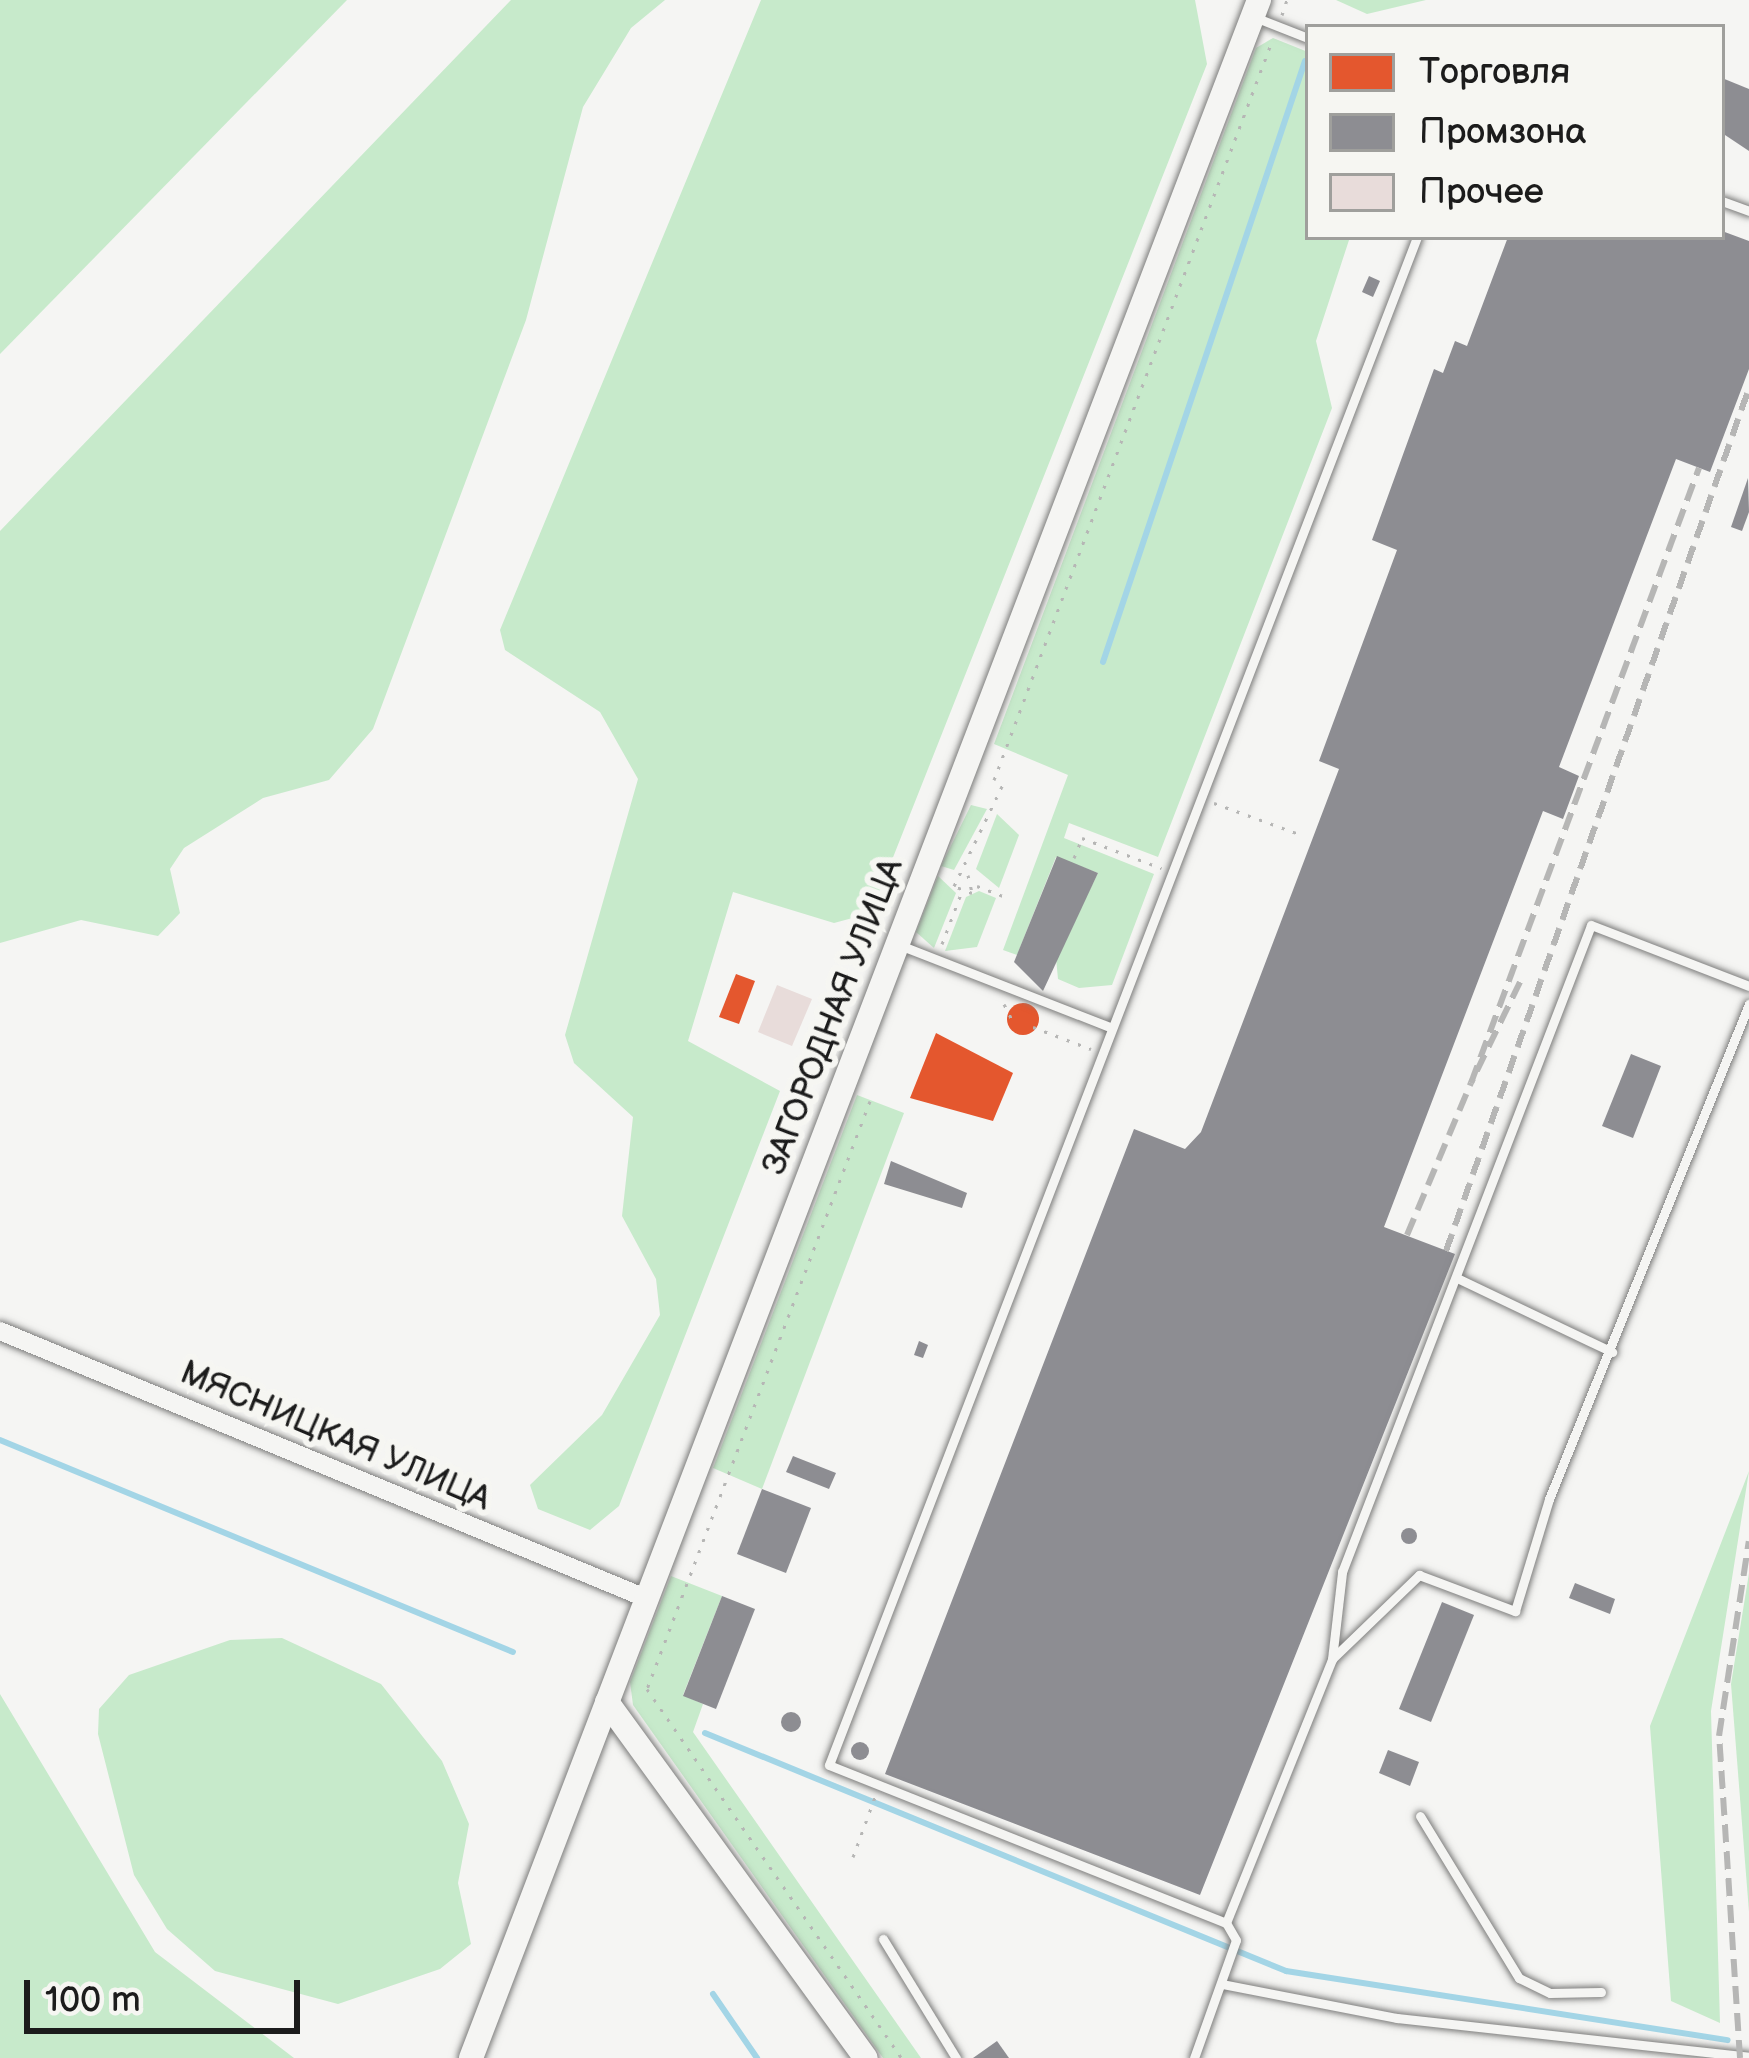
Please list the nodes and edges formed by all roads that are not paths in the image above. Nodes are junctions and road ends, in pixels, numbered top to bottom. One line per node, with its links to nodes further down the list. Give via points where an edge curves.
1 (1255, 8): 2 (lane); 4 (street, ЗАГОРОДНАЯ УЛИЦА)
2 (1305, 37)
3 (1416, 240): 7 (lane)
4 (897, 944): 7 (lane); 11 (street, ЗАГОРОДНАЯ УЛИЦА)
5 (1749, 986): 8 (lane, via 1591,925)
6 (1749, 1004): 10 (lane)
7 (1112, 1028): 15 (lane, via 829,1765)
8 (1457, 1278): 10 (lane); 12 (lane, via 1333,1597)
9 (0, 1330): 11 (street, МЯСНИЦКАЯ УЛИЦА)
10 (1612, 1352): 12 (lane, via 1515,1611 1419,1575)
11 (648, 1599): 13 (street, ЗАГОРОДНАЯ УЛИЦА)
12 (1332, 1659): 15 (lane)
13 (608, 1702): 20 (street, ЗАГОРОДНАЯ УЛИЦА); 21 (street)
14 (1420, 1816): 18 (lane, via 1520,1978 1550,1993)
15 (1226, 1923): 17 (lane, via 1234,1946)
16 (884, 1939): 22 (lane)
17 (1222, 1984): 19 (lane, via 1396,2018); 23 (lane)
18 (1600, 1992)
19 (1749, 2057)
20 (471, 2058)
21 (866, 2058)
22 (956, 2058)
23 (1194, 2058)

